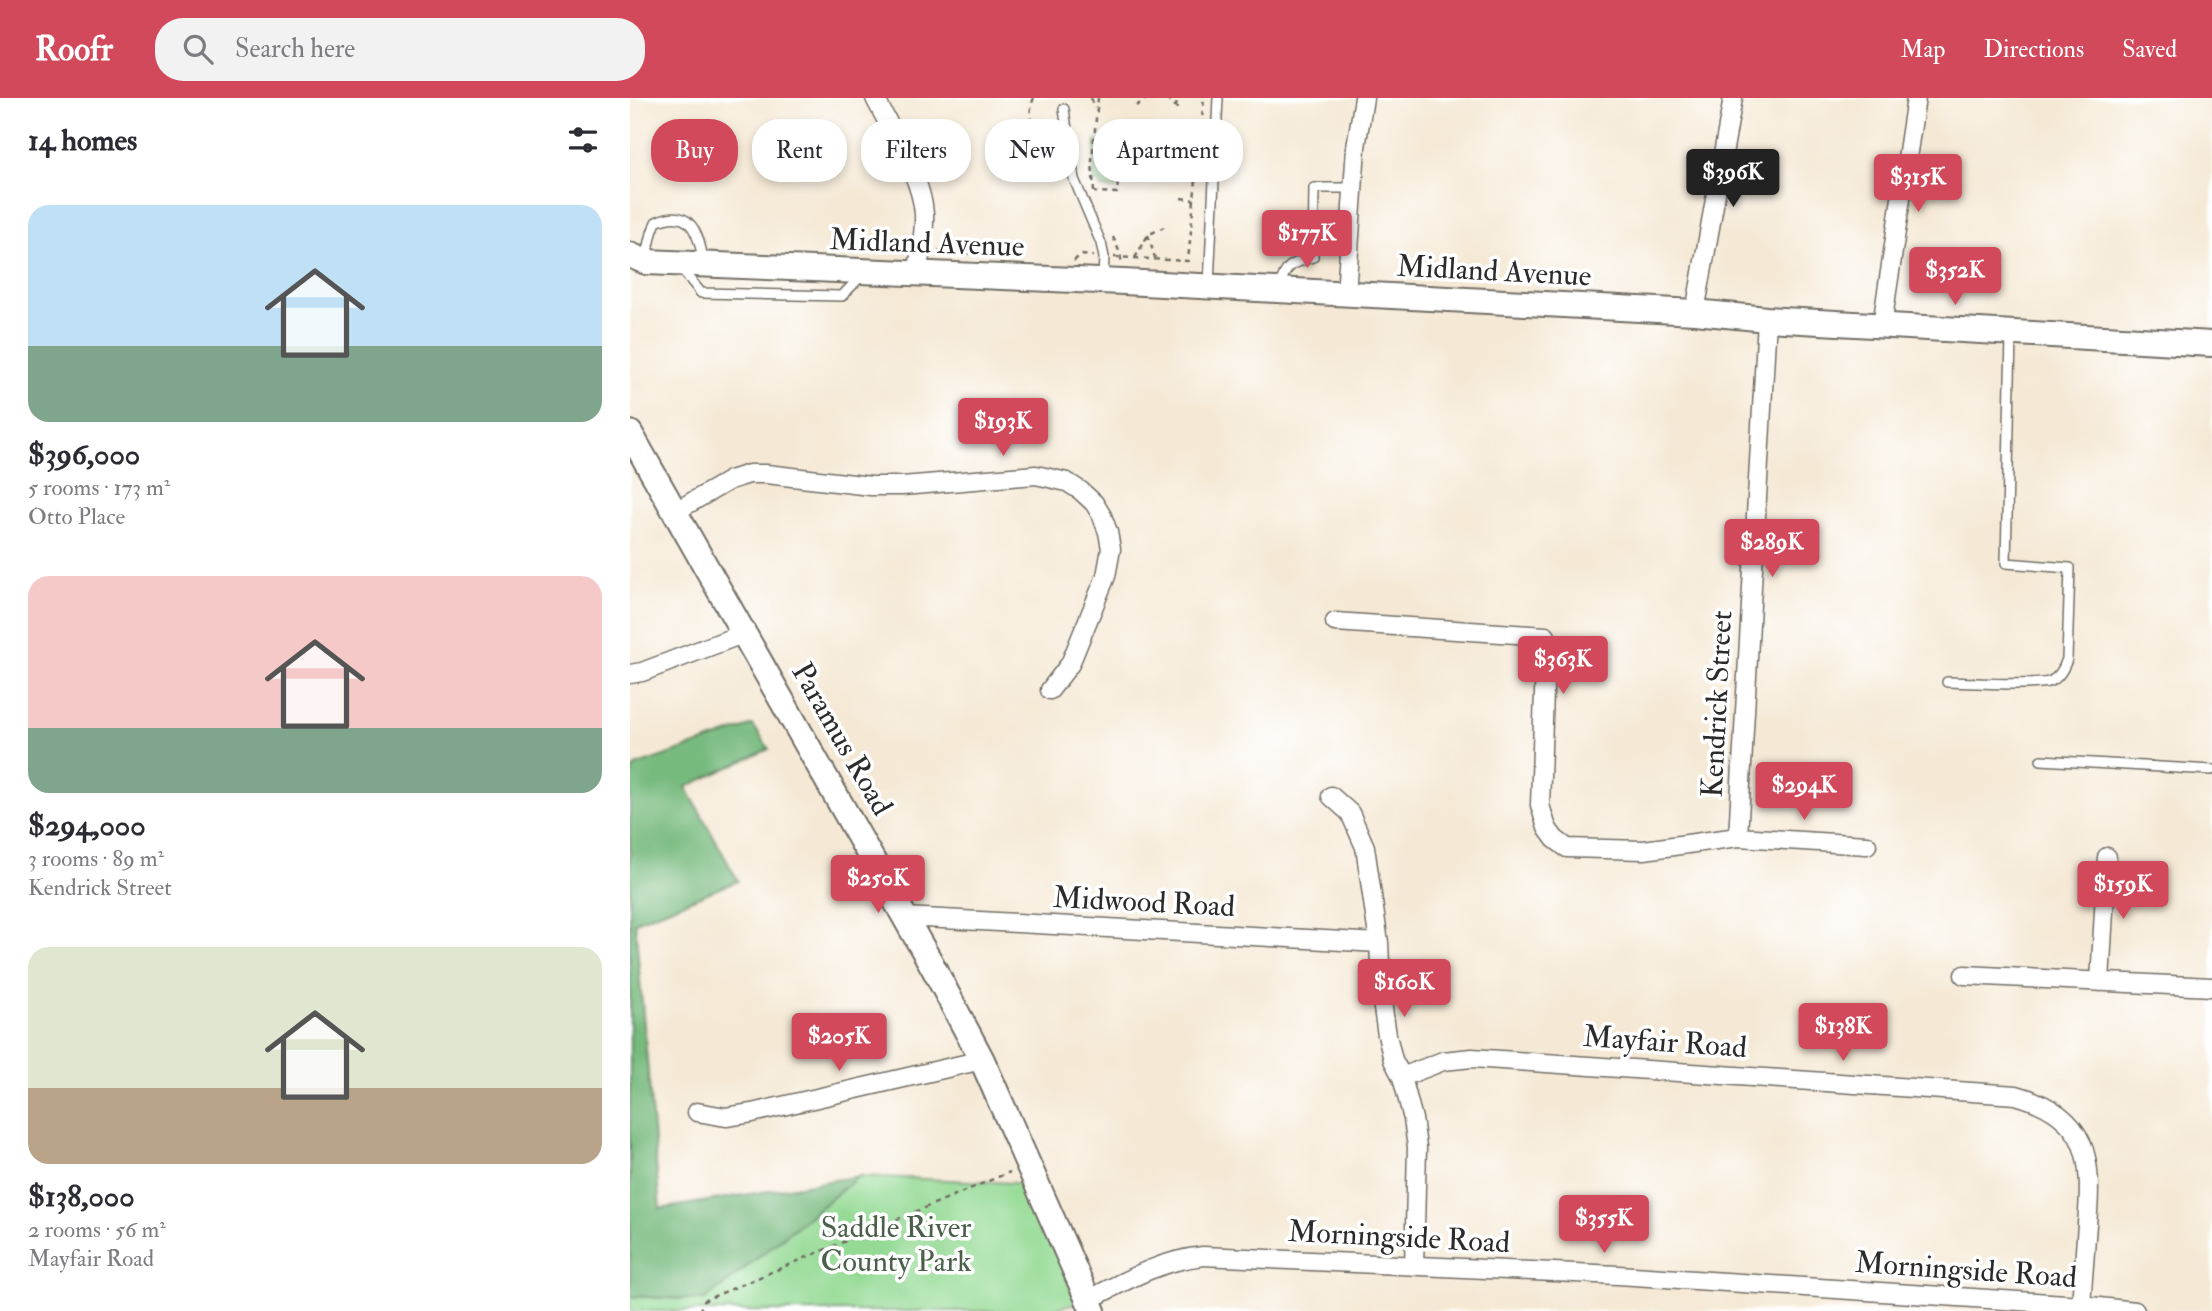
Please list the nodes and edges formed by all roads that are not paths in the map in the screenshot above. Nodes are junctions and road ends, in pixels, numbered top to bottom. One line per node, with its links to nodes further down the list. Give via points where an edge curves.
1 (875, 98): 13 (street, via 920,191 924,212)
2 (1218, 98): 14 (lane)
3 (1364, 98): 7 (street)
4 (1733, 98): 17 (street)
5 (1916, 98): 19 (street)
6 (1064, 108): 11 (lane, via 1074,179)
7 (1353, 188): 15 (lane, via 1314,188 1313,257 1292,263); 16 (street)
8 (635, 262): 9 (street, Midland Avenue); 10 (lane, via 656,222 676,216 685,218 693,229)
9 (678, 264): 10 (street, Midland Avenue); 12 (lane, via 701,293 842,296)
10 (705, 265): 12 (street, Midland Avenue)
11 (1113, 269): 13 (street, Midland Avenue); 14 (street, Midland Avenue)
12 (865, 272): 13 (street, Midland Avenue)
13 (917, 274)
14 (1209, 286): 15 (street, Midland Avenue)
15 (1279, 290): 16 (street, Midland Avenue)
16 (1346, 295): 17 (street, Midland Avenue)
17 (1695, 312): 18 (street, Midland Avenue)
18 (1767, 318): 19 (street, Midland Avenue); 32 (street, Kendrick Street)
19 (1882, 325): 20 (street, Midland Avenue)
20 (2011, 333): 21 (street, Midland Avenue); 27 (lane, via 2006,564 2070,568 2067,659 2057,677 2043,684)
21 (2212, 344)
22 (630, 433): 23 (street, Paramus Road)
23 (676, 511): 25 (street, Paramus Road); 28 (street, via 748,474 871,486 1036,475 1067,482 1102,516 1111,549 1106,576 1070,664)
24 (1335, 622): 32 (street, via 1546,636 1540,805 1547,828 1567,848 1644,850)
25 (745, 633): 26 (street); 35 (street, Paramus Road)
26 (630, 674)
27 (1947, 682)
28 (1050, 690)
29 (2041, 760): 30 (lane)
30 (2212, 770)
31 (1331, 796): 36 (street, via 1350,813 1365,847)
32 (1738, 837): 33 (street, Kendrick Street)
33 (1867, 845)
34 (2107, 857): 38 (street)
35 (906, 917): 36 (street, Midwood Road); 40 (street, Paramus Road)
36 (1379, 943): 41 (street, via 1387,1035)
37 (1964, 975): 38 (street)
38 (2100, 982): 39 (street)
39 (2212, 987)
40 (982, 1060): 42 (street, via 752,1113 726,1117); 44 (street, Paramus Road)
41 (1402, 1077): 43 (street, via 1417,1147); 45 (street, Mayfair Road, via 1443,1061 1472,1058 1964,1091 2034,1100 2064,1119 2077,1134 2090,1169)
42 (697, 1112)
43 (1414, 1266): 44 (street, Morningside Road, via 1203,1256 1154,1266); 45 (street, Morningside Road)
44 (1091, 1305)
45 (2081, 1305): 46 (street, Morningside Road)
46 (2135, 1311)

